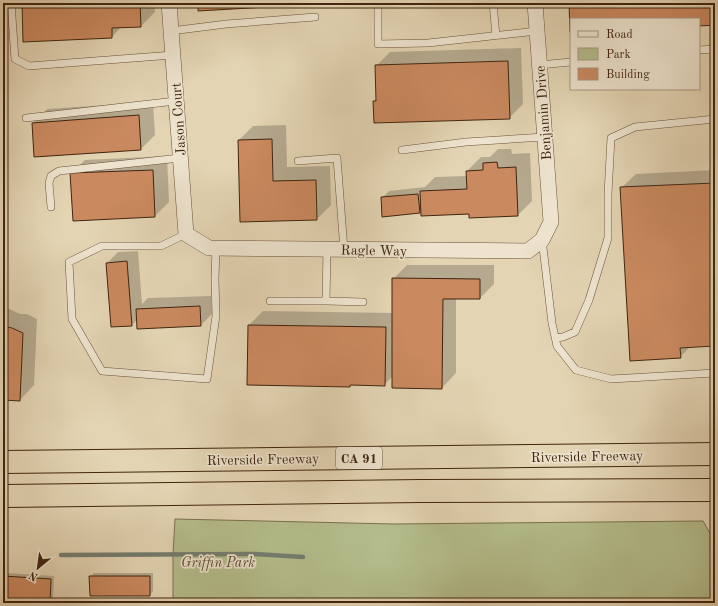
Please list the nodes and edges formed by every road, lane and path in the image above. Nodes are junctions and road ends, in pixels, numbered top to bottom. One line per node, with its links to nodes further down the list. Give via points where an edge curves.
1 (11, 3): 12 (lane, via 16,59 29,66)
2 (169, 3): 7 (street, Jason Court)
3 (378, 3): 9 (lane, via 378,44 428,43)
4 (493, 3): 9 (lane)
5 (534, 3): 8 (street, Benjamin Drive)
6 (315, 17): 7 (lane)
7 (171, 31): 12 (street, Jason Court)
8 (537, 32): 9 (lane); 14 (street, Benjamin Drive)
9 (496, 36)
10 (715, 49): 11 (lane)
11 (700, 50)
12 (173, 55): 15 (street, Jason Court)
13 (570, 62): 14 (lane)
14 (539, 65): 18 (street, Benjamin Drive)
15 (176, 101): 16 (lane); 20 (street, Jason Court)
16 (26, 118)
17 (715, 119): 32 (lane, via 635,127 611,138 608,238 589,300 575,332)
18 (544, 137): 19 (lane, via 466,142); 23 (street, Benjamin Drive)
19 (402, 150)
20 (180, 158): 22 (lane, via 59,171 51,176 49,183); 24 (street, Jason Court)
21 (298, 161): 28 (lane, via 338,158)
22 (51, 207)
23 (551, 222): 25 (street, Ragle Way)
24 (186, 234): 26 (street, Ragle Way, via 209,248); 26 (lane, via 161,246 102,246 69,262 72,319 102,371 206,379 216,316)
25 (542, 239): 28 (street, Ragle Way, via 528,251); 32 (lane)
26 (216, 248): 27 (street, Ragle Way)
27 (327, 249): 28 (street, Ragle Way); 30 (lane)
28 (344, 250)
29 (270, 301): 30 (lane)
30 (326, 301): 31 (lane)
31 (363, 302)
32 (556, 338): 33 (lane, via 558,346 576,370 611,379)
33 (715, 373)
34 (715, 454): 35 (highway, Riverside Freeway / CA 91)
35 (3, 462)
36 (715, 490): 37 (highway)
37 (3, 496)

